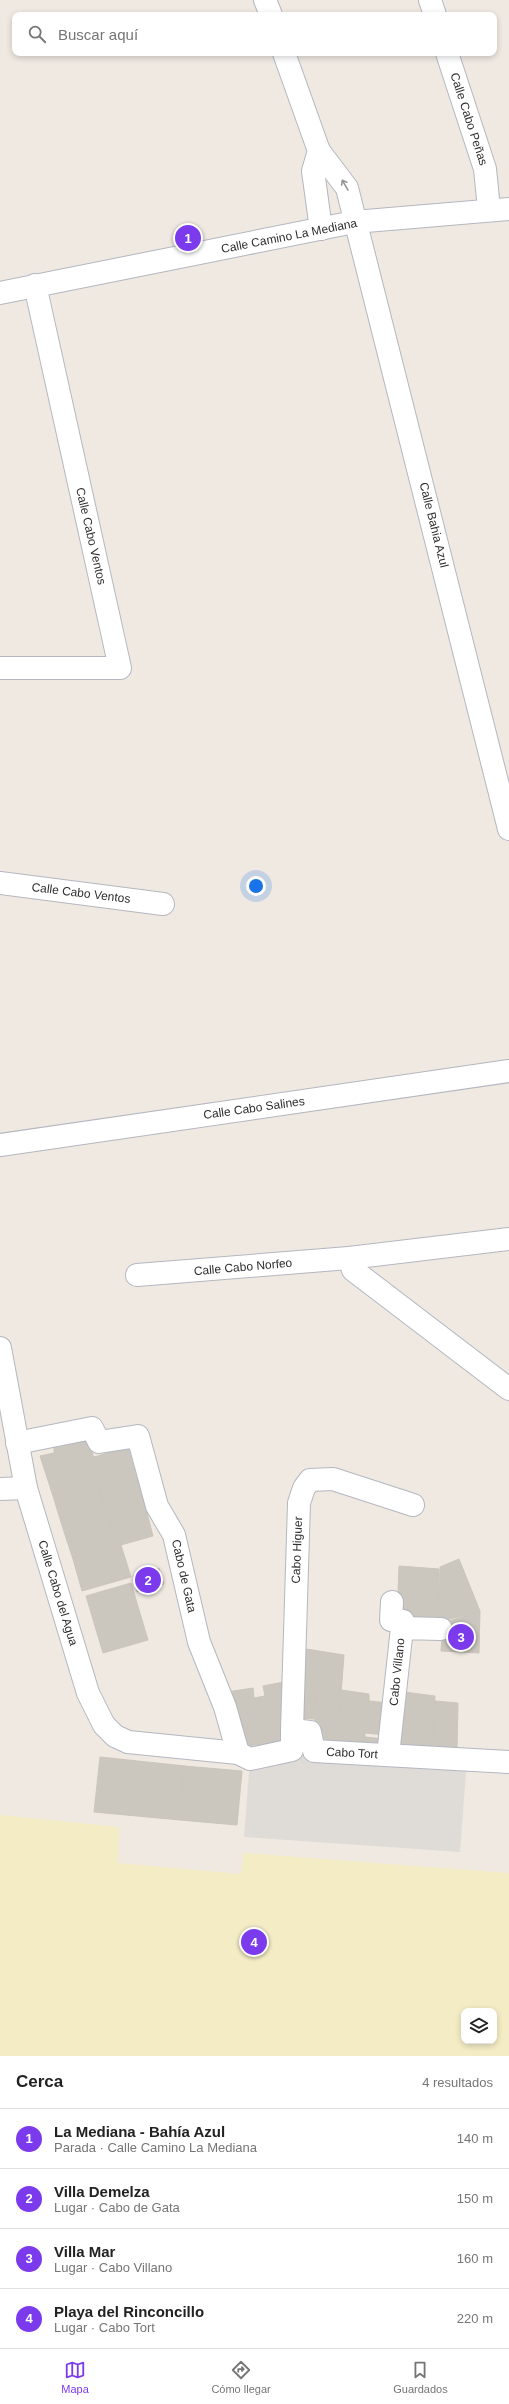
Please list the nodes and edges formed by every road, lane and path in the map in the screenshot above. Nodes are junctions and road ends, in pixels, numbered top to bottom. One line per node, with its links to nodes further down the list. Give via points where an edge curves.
1 (266, 0): 3 (street)
2 (430, 0): 4 (street)
3 (270, 12)
4 (434, 12)
5 (285, 56): 7 (street)
6 (448, 56): 8 (street, Calle Cabo Peñas)
7 (318, 151): 9 (street, Calle Bahia Azul, one-way to 7, via 347,188); 10 (street, via 313,171)
8 (499, 209): 9 (street, Calle Camino La Mediana)
9 (356, 222): 10 (street, Calle Camino La Mediana); 14 (street, Calle Bahia Azul)
10 (321, 229): 11 (street, Calle Camino La Mediana)
11 (35, 286): 12 (street, Calle Camino La Mediana); 13 (street, Calle Cabo Ventos, via 120,668)
12 (1, 288)
13 (0, 668)
14 (509, 829)
15 (0, 883): 16 (street, Calle Cabo Ventos)
16 (163, 904)
17 (509, 1071): 18 (street, Calle Cabo Salines)
18 (0, 1146)
19 (509, 1239): 20 (street, Calle Cabo Norfeo)
20 (349, 1258): 21 (street, Calle Cabo Norfeo); 23 (street, via 353,1270)
21 (137, 1275)
22 (0, 1348): 24 (street, Calle Cabo del Agua)
23 (509, 1389)
24 (16, 1443): 25 (street, Calle Cabo del Agua); 32 (street, Cabo de Gata, via 92,1428 98,1442 138,1436 157,1506 174,1535 199,1642 224,1707)
25 (26, 1488): 26 (street); 32 (street, Calle Cabo del Agua, via 88,1693 104,1726 115,1736 128,1742)
26 (0, 1489)
27 (413, 1505): 31 (street, Cabo Higuer, via 333,1479 310,1480 304,1488 299,1503)
28 (392, 1602): 29 (street, via 391,1620 403,1621)
29 (402, 1628): 30 (street, Cabo Villano); 33 (street, Cabo Villano)
30 (441, 1629)
31 (292, 1730): 32 (street, via 292,1750 250,1759); 33 (street, Cabo Tort, via 310,1732 314,1751)
32 (238, 1753)
33 (388, 1755): 34 (street, Cabo Tort)
34 (509, 1762)

